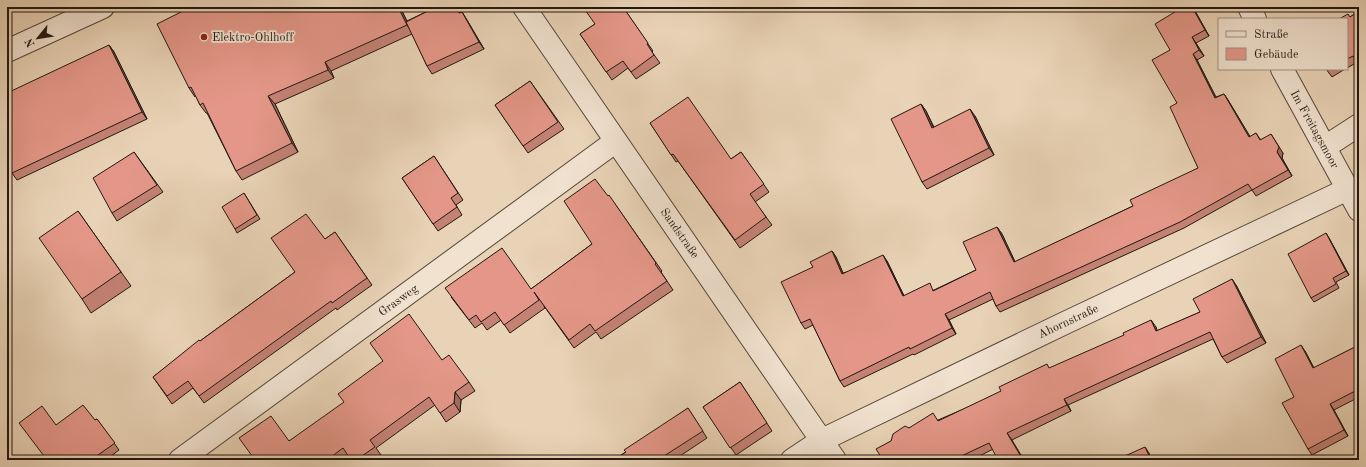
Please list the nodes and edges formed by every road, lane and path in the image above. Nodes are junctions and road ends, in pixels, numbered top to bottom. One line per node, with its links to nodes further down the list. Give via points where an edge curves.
1 (104, 7): 5 (street)
2 (524, 7): 8 (street, Sandstraße)
3 (1248, 7): 4 (street)
4 (1254, 18)
5 (7, 51)
6 (1283, 70): 9 (street, Im Freitagsmoor)
7 (1359, 125): 9 (street)
8 (616, 140): 12 (street, Sandstraße); 13 (street, Grasweg)
9 (1325, 147): 10 (street, Im Freitagsmoor)
10 (1348, 189): 11 (street, Im Freitagsmoor); 12 (street, Ahornstraße)
11 (1359, 210)
12 (822, 440): 14 (street, Ahornstraße); 15 (street, Sandstraße)
13 (180, 460)
14 (792, 460)
15 (835, 460)

